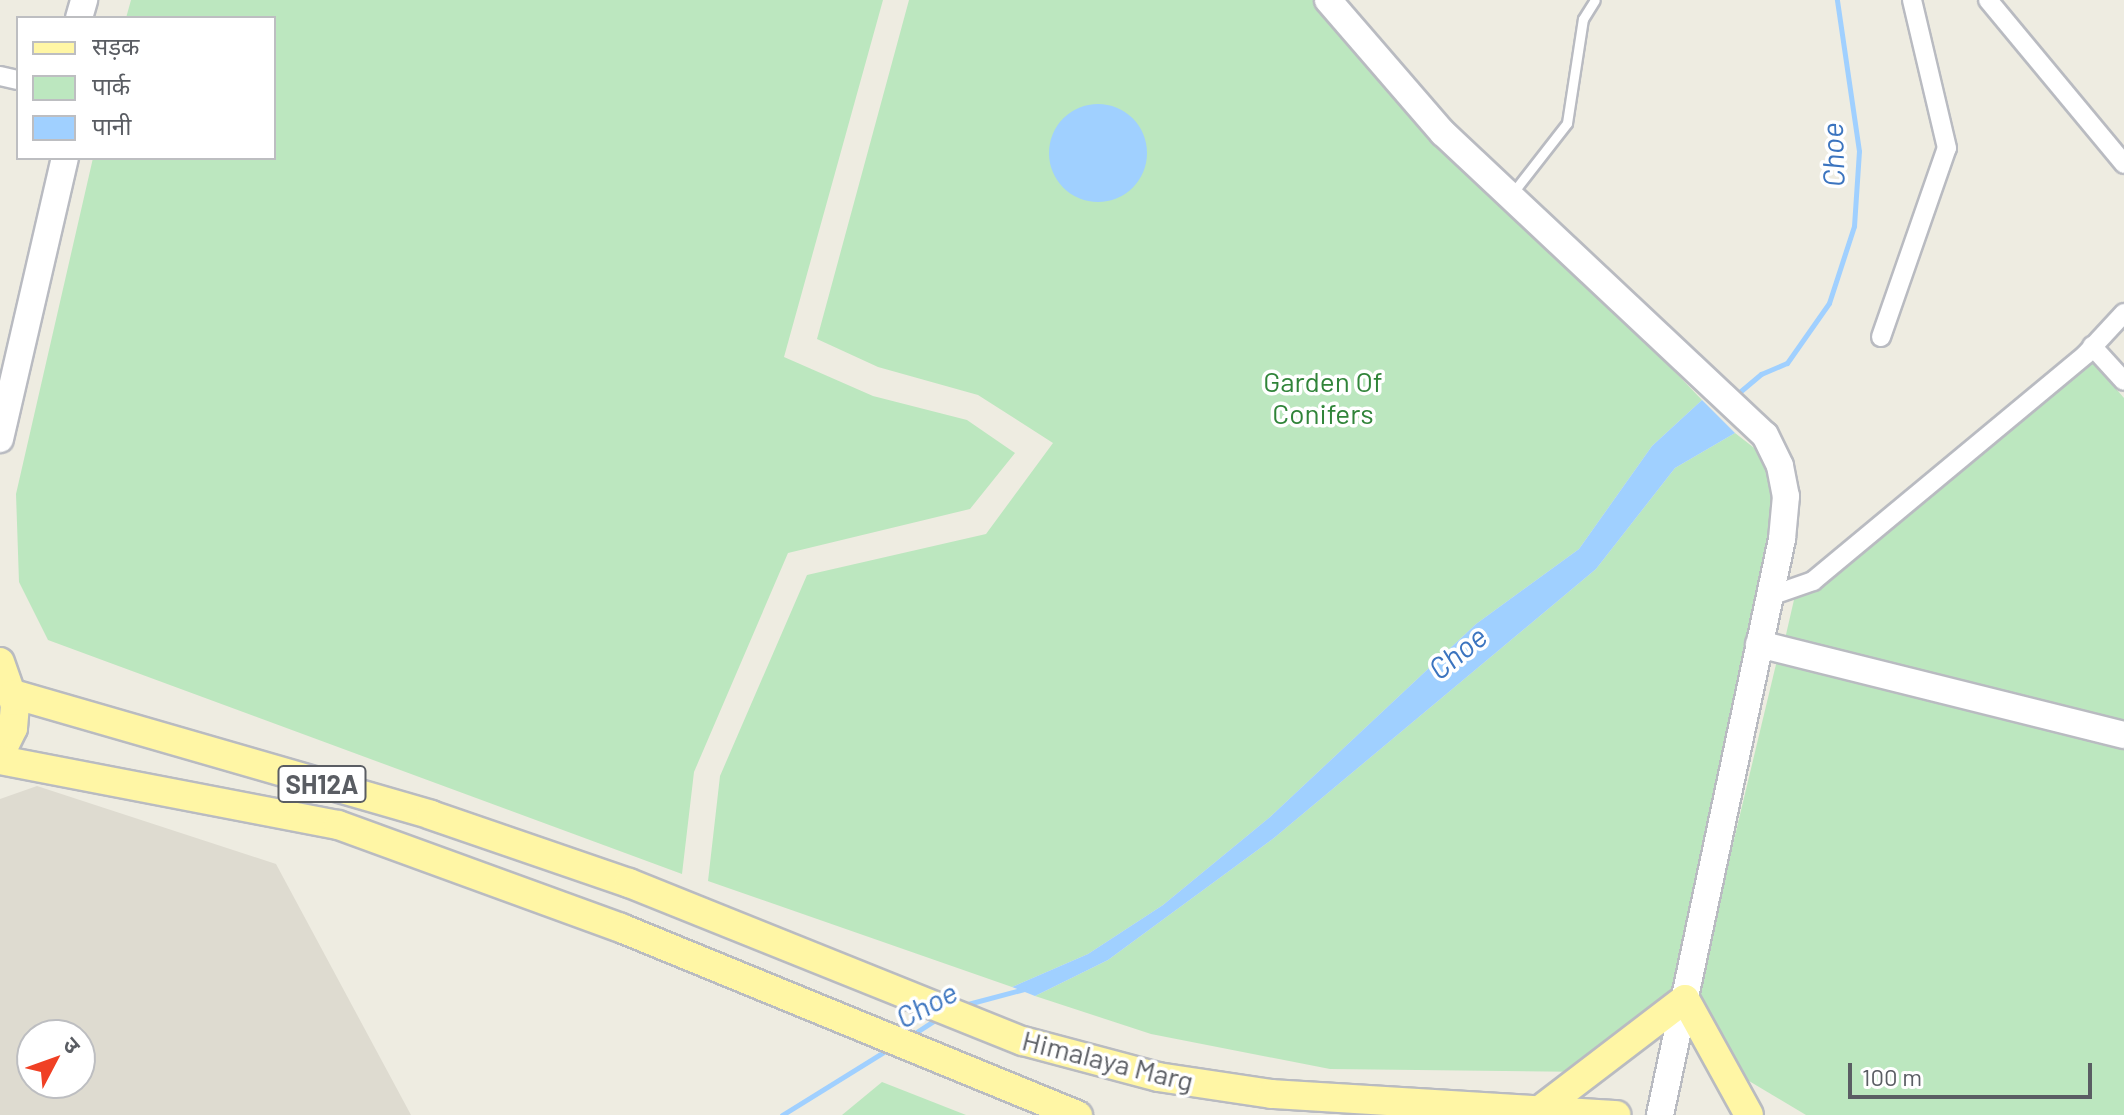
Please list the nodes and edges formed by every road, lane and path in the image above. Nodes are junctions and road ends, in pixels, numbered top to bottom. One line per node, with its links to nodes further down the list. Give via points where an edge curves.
1 (1328, 0): 8 (street, via 1377,63)
2 (1595, 0): 8 (lane, via 1583,19 1567,123)
3 (1912, 0): 10 (street, via 1947,148)
4 (1988, 0): 7 (street)
5 (47, 160): 12 (street)
6 (65, 160): 14 (street)
7 (2124, 164)
8 (1508, 197): 15 (street, via 1765,435 1786,496)
9 (2124, 313): 11 (street)
10 (1881, 337)
11 (2092, 346): 13 (street); 15 (street, via 1813,581)
12 (0, 364)
13 (2124, 381)
14 (0, 439)
15 (1770, 596): 16 (street)
16 (1759, 644): 19 (street); 21 (street)
17 (0, 662): 18 (main road, SH12A)
18 (13, 694): 20 (main road, SH12A, via 13,728); 22 (main road, Himalaya Marg / SH12A, via 431,815 629,883 1023,1041 1158,1077 1272,1094)
19 (2124, 735)
20 (0, 758): 23 (main road, Himalaya Marg / SH12A, via 338,825 621,928)
21 (1685, 999): 22 (main road); 25 (street); 26 (main road)
22 (1541, 1109): 24 (main road, Himalaya Marg / SH12A)
23 (1078, 1115)
24 (1616, 1115)
25 (1660, 1115)
26 (1749, 1115)

